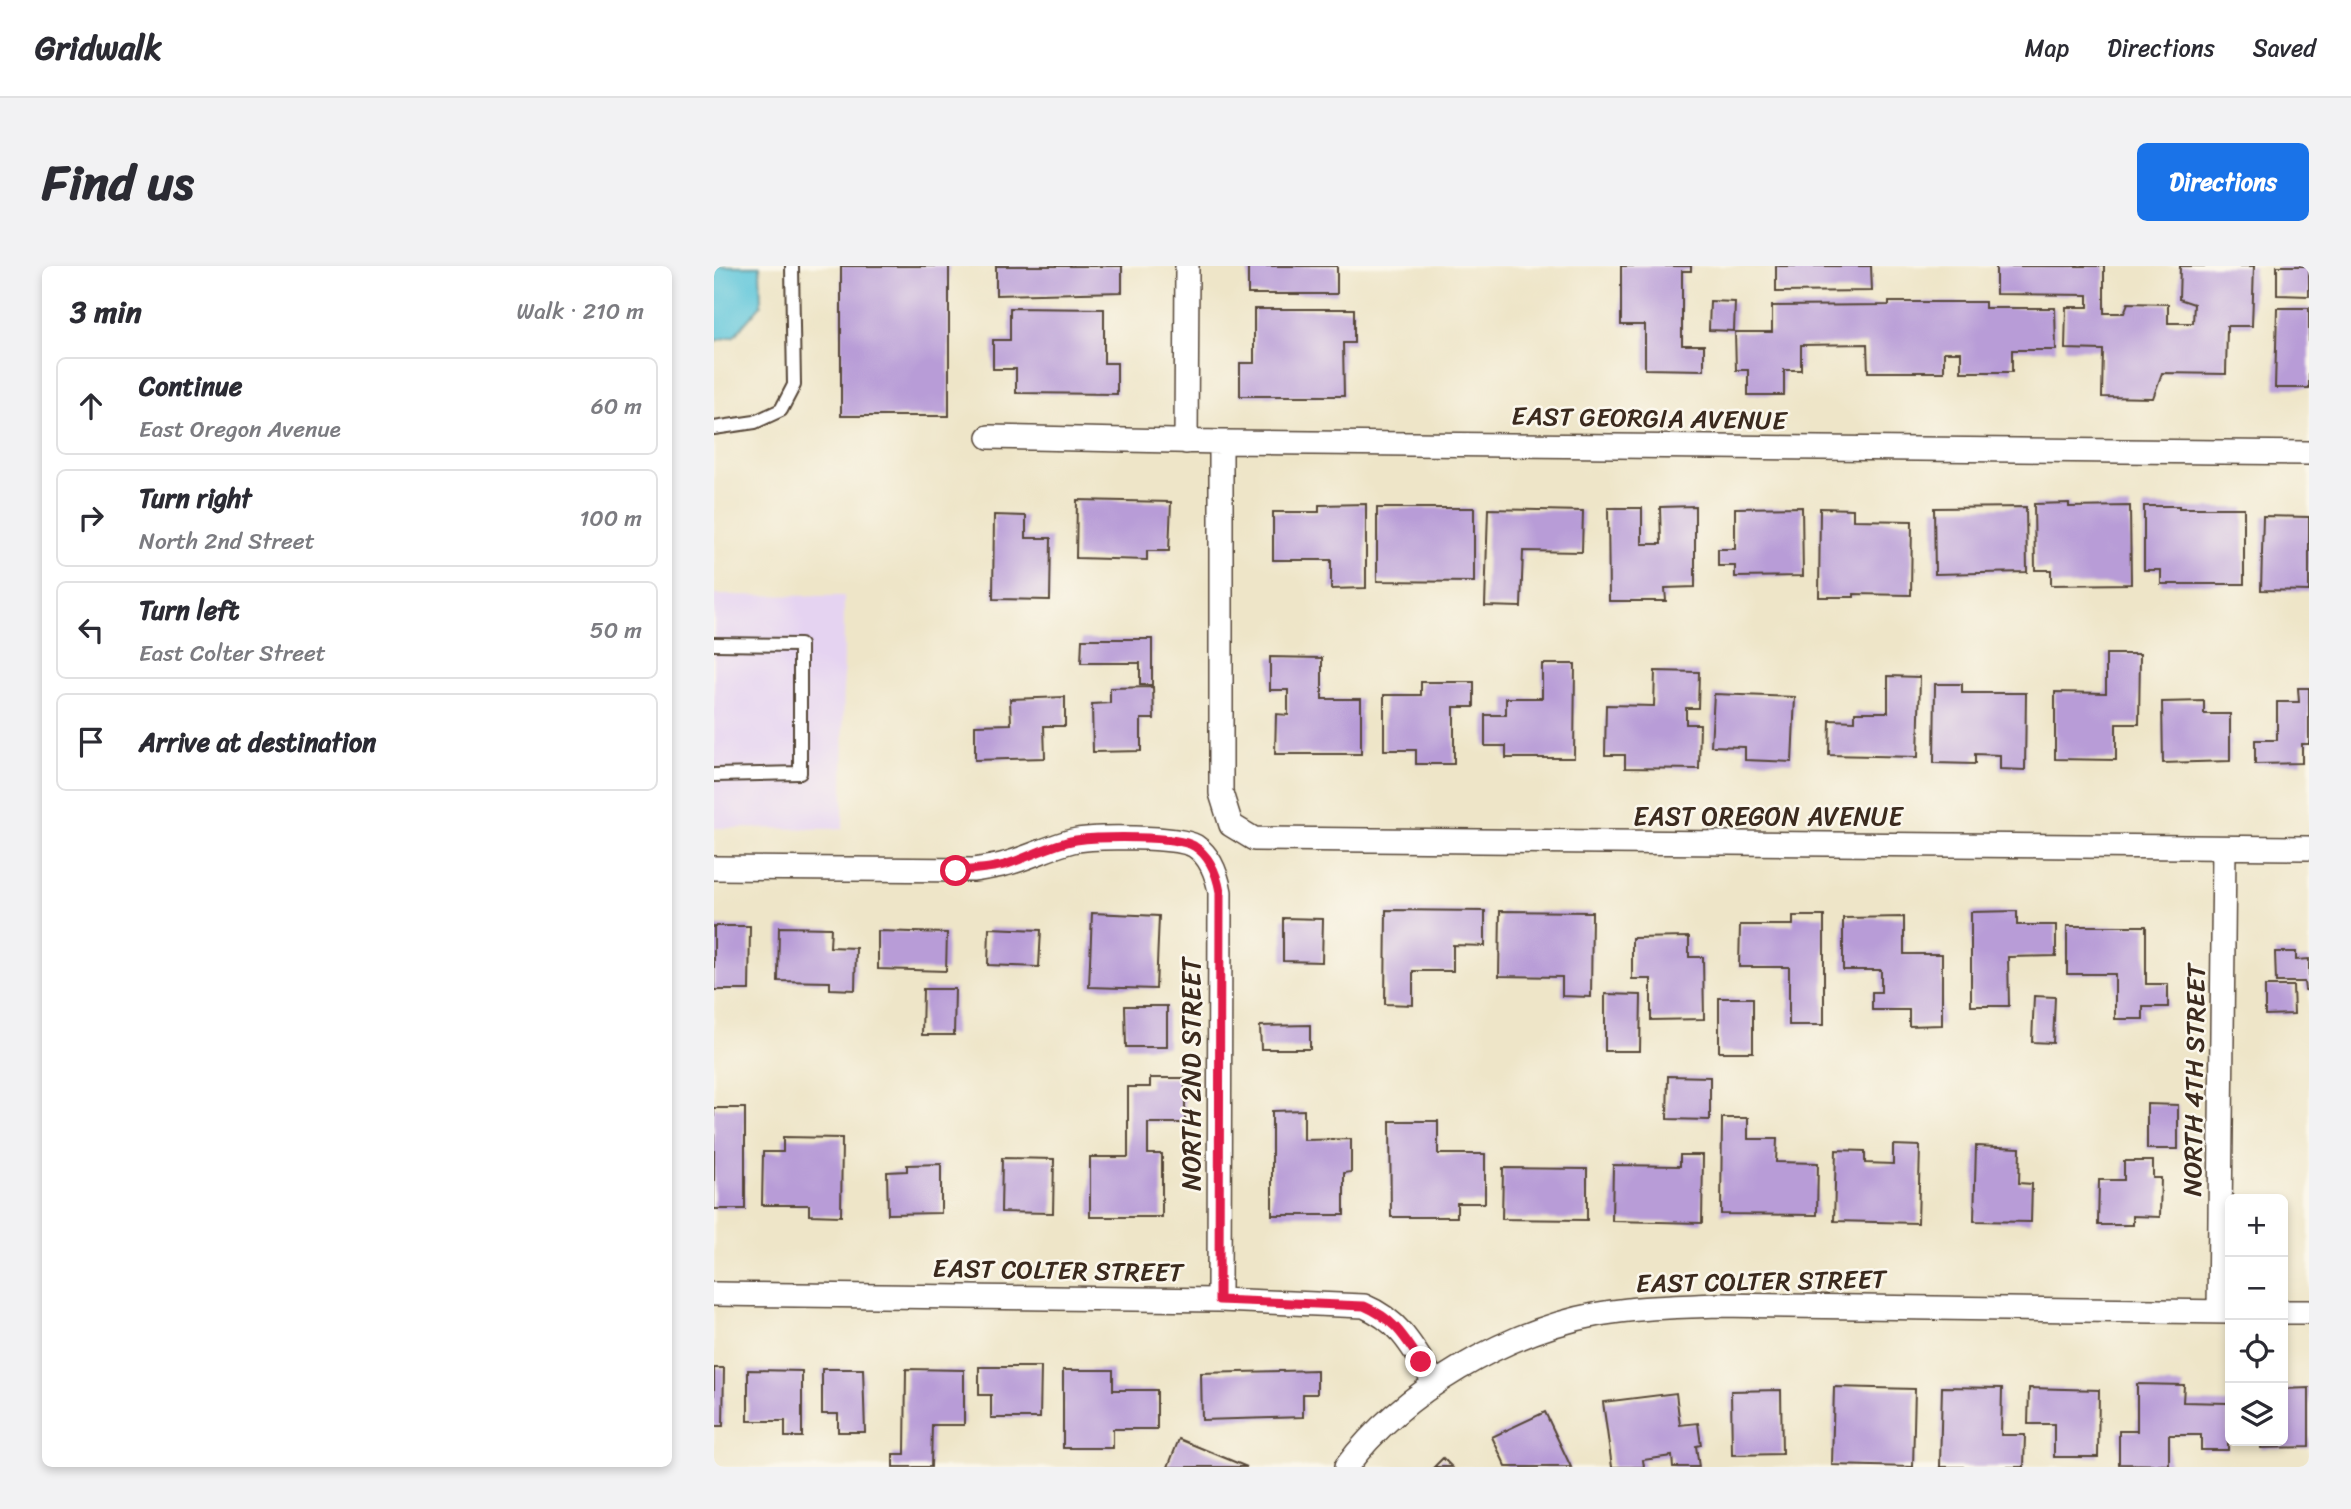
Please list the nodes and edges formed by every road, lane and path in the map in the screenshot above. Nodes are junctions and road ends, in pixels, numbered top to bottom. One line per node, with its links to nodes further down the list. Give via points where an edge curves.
1 (792, 266): 3 (lane, via 794,385 781,410 755,422)
2 (1187, 266): 5 (street)
3 (714, 428)
4 (989, 437): 5 (street, EAST GEORGIA AVENUE)
5 (1186, 442): 6 (street, EAST GEORGIA AVENUE)
6 (1221, 442): 7 (street, EAST GEORGIA AVENUE); 10 (street, EAST OREGON AVENUE, via 1221,793 1231,825 1254,839)
7 (2309, 453)
8 (714, 644): 9 (lane, via 800,645 800,773)
9 (714, 775)
10 (2224, 848): 11 (street, EAST OREGON AVENUE); 15 (street, NORTH 4TH STREET)
11 (2309, 848)
12 (714, 868): 14 (street, NORTH 2ND STREET, via 973,870 1075,841 1194,846 1211,864 1220,892)
13 (714, 1294): 14 (street, EAST COLTER STREET)
14 (1219, 1300): 18 (street, EAST COLTER STREET, via 1364,1306 1398,1327)
15 (2225, 1312): 18 (street, EAST COLTER STREET, via 1650,1308 1554,1325 1506,1344)
16 (2288, 1312): 17 (street)
17 (2309, 1312)
18 (1435, 1384): 19 (street, via 1388,1422)
19 (1346, 1467)

